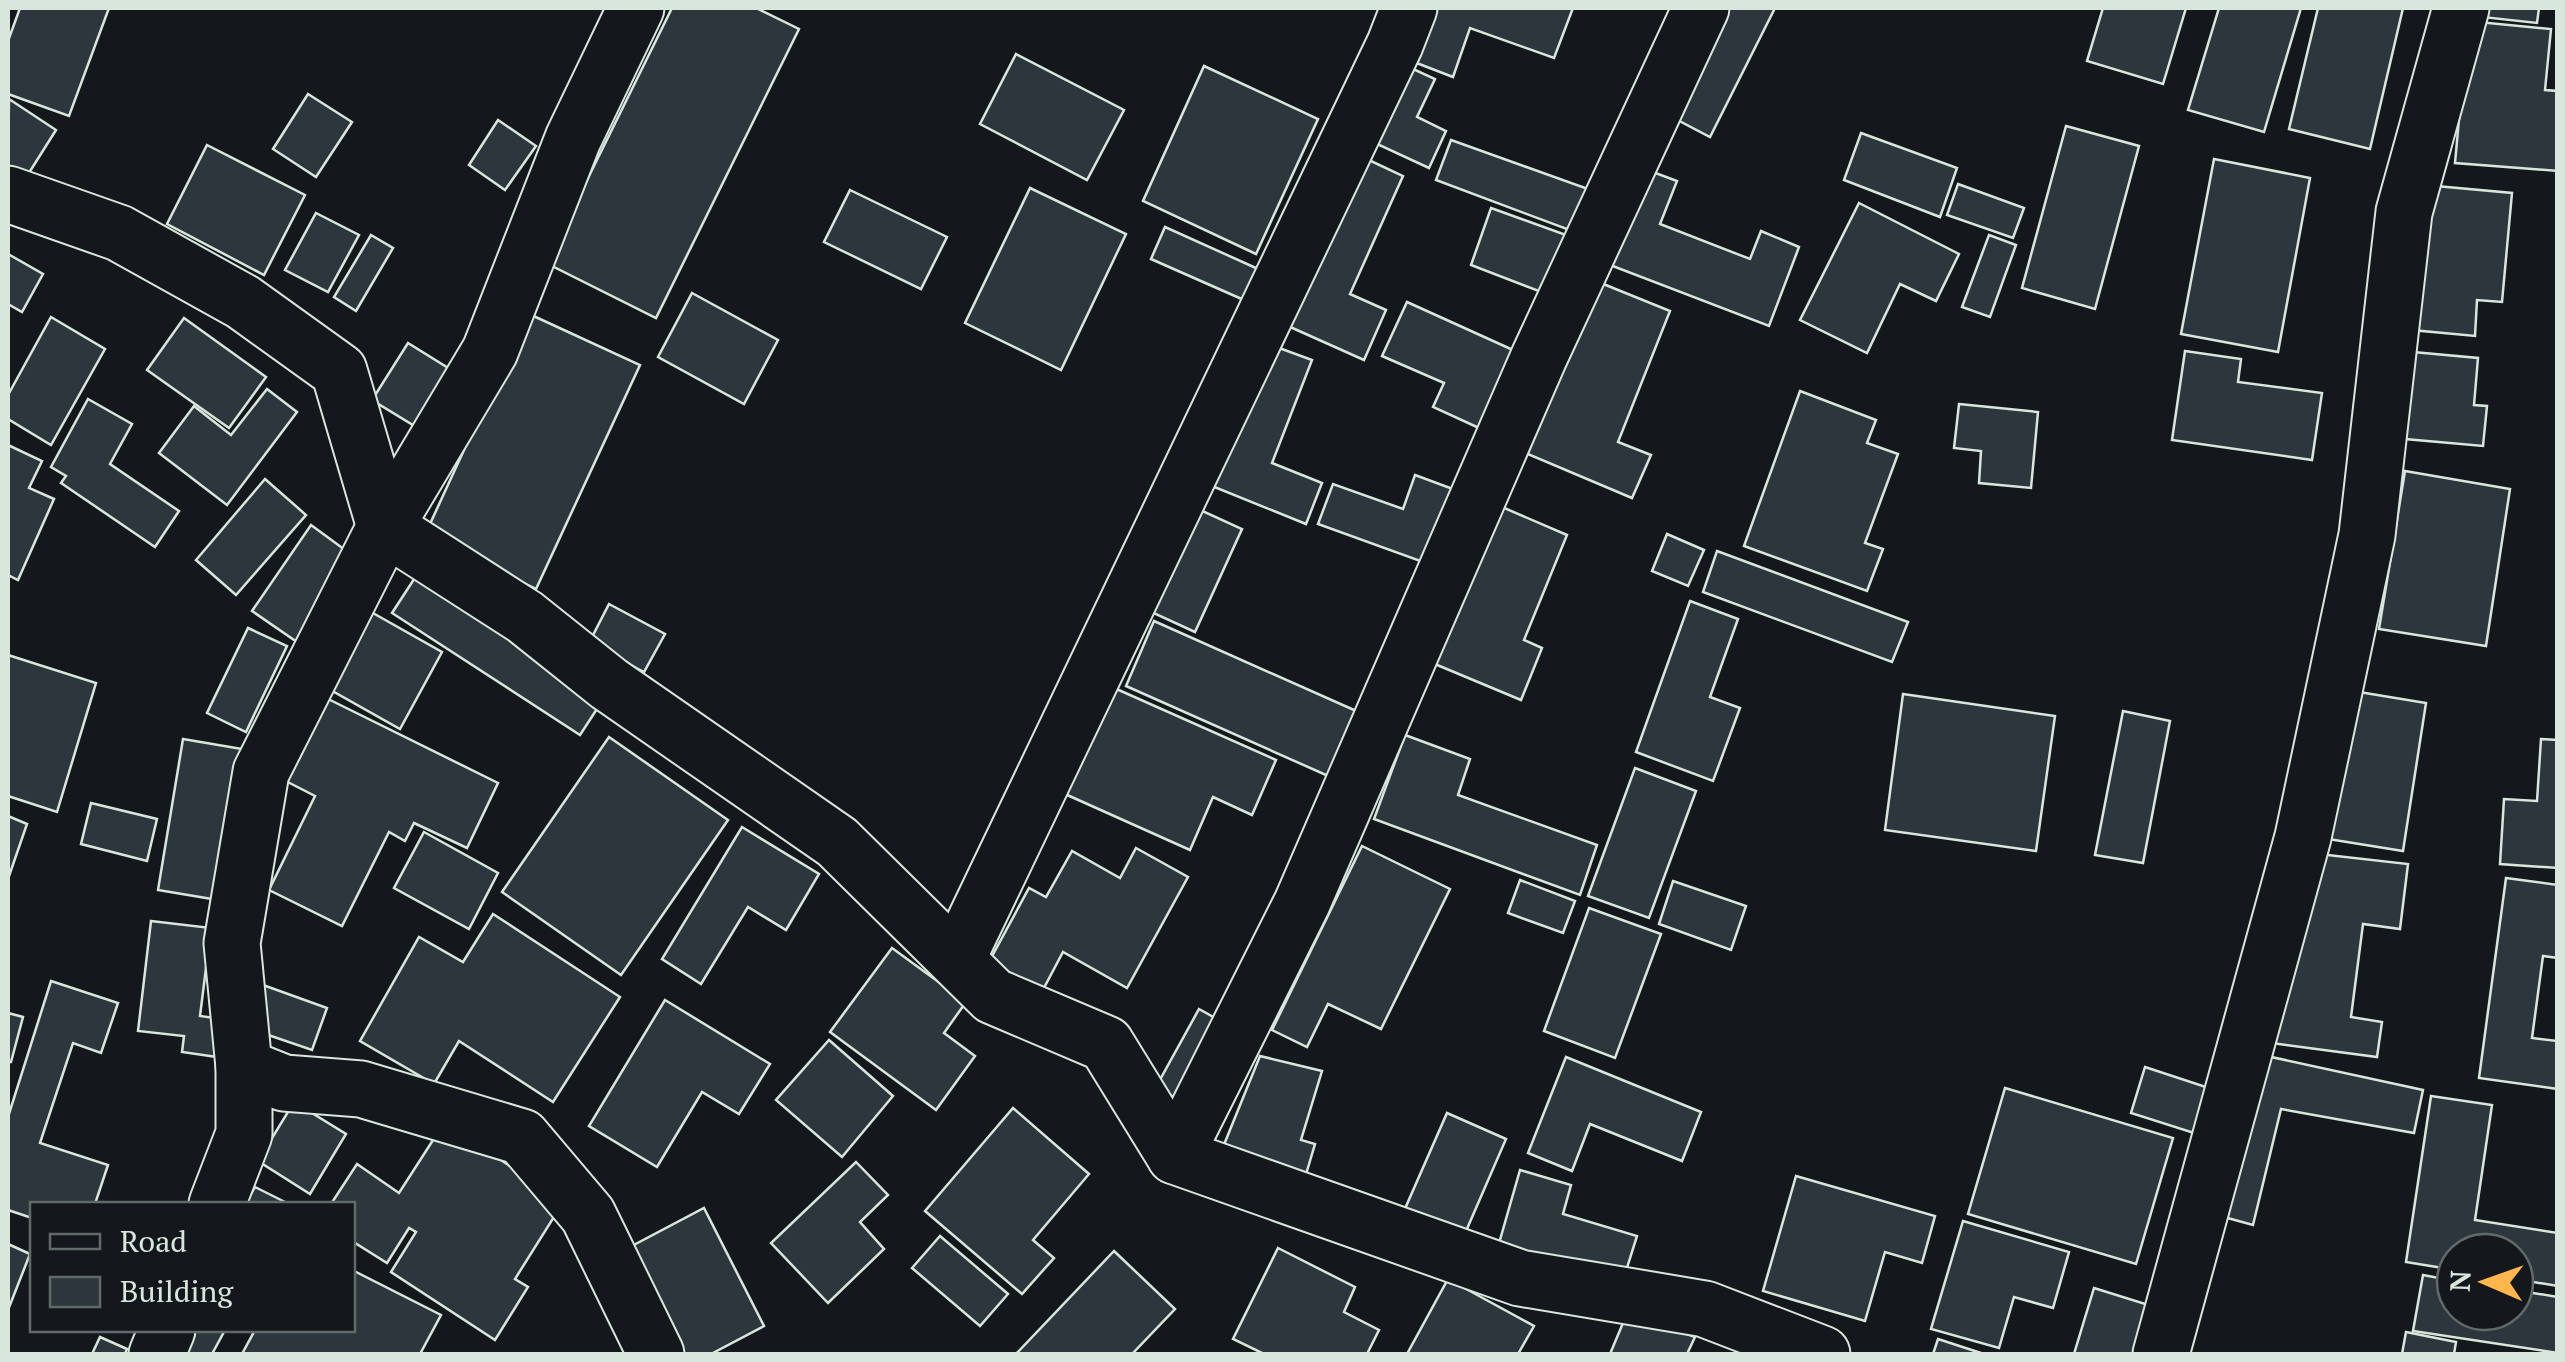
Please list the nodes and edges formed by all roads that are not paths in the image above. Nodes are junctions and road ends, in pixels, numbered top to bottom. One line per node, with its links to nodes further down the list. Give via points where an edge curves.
1 (636, 8): 6 (street, via 573,139 490,350)
2 (1410, 8): 7 (street)
3 (1702, 8): 9 (street, via 1538,357 1302,903)
4 (2461, 8): 13 (street, via 2404,212 2366,535 2303,837)
5 (8, 194): 6 (street, via 119,233 243,302 338,371)
6 (385, 526): 7 (street, via 525,617 608,684 837,842); 8 (street, via 261,772 232,944)
7 (957, 959): 9 (street, via 993,996 1106,1044)
8 (244, 1066): 10 (street, via 244,1134); 11 (street, via 284,1083 360,1089 522,1137 588,1215)
9 (1176, 1156): 12 (street, via 1520,1278 1706,1309)
10 (218, 1202)
11 (656, 1354)
12 (1822, 1354)
13 (2162, 1354)

